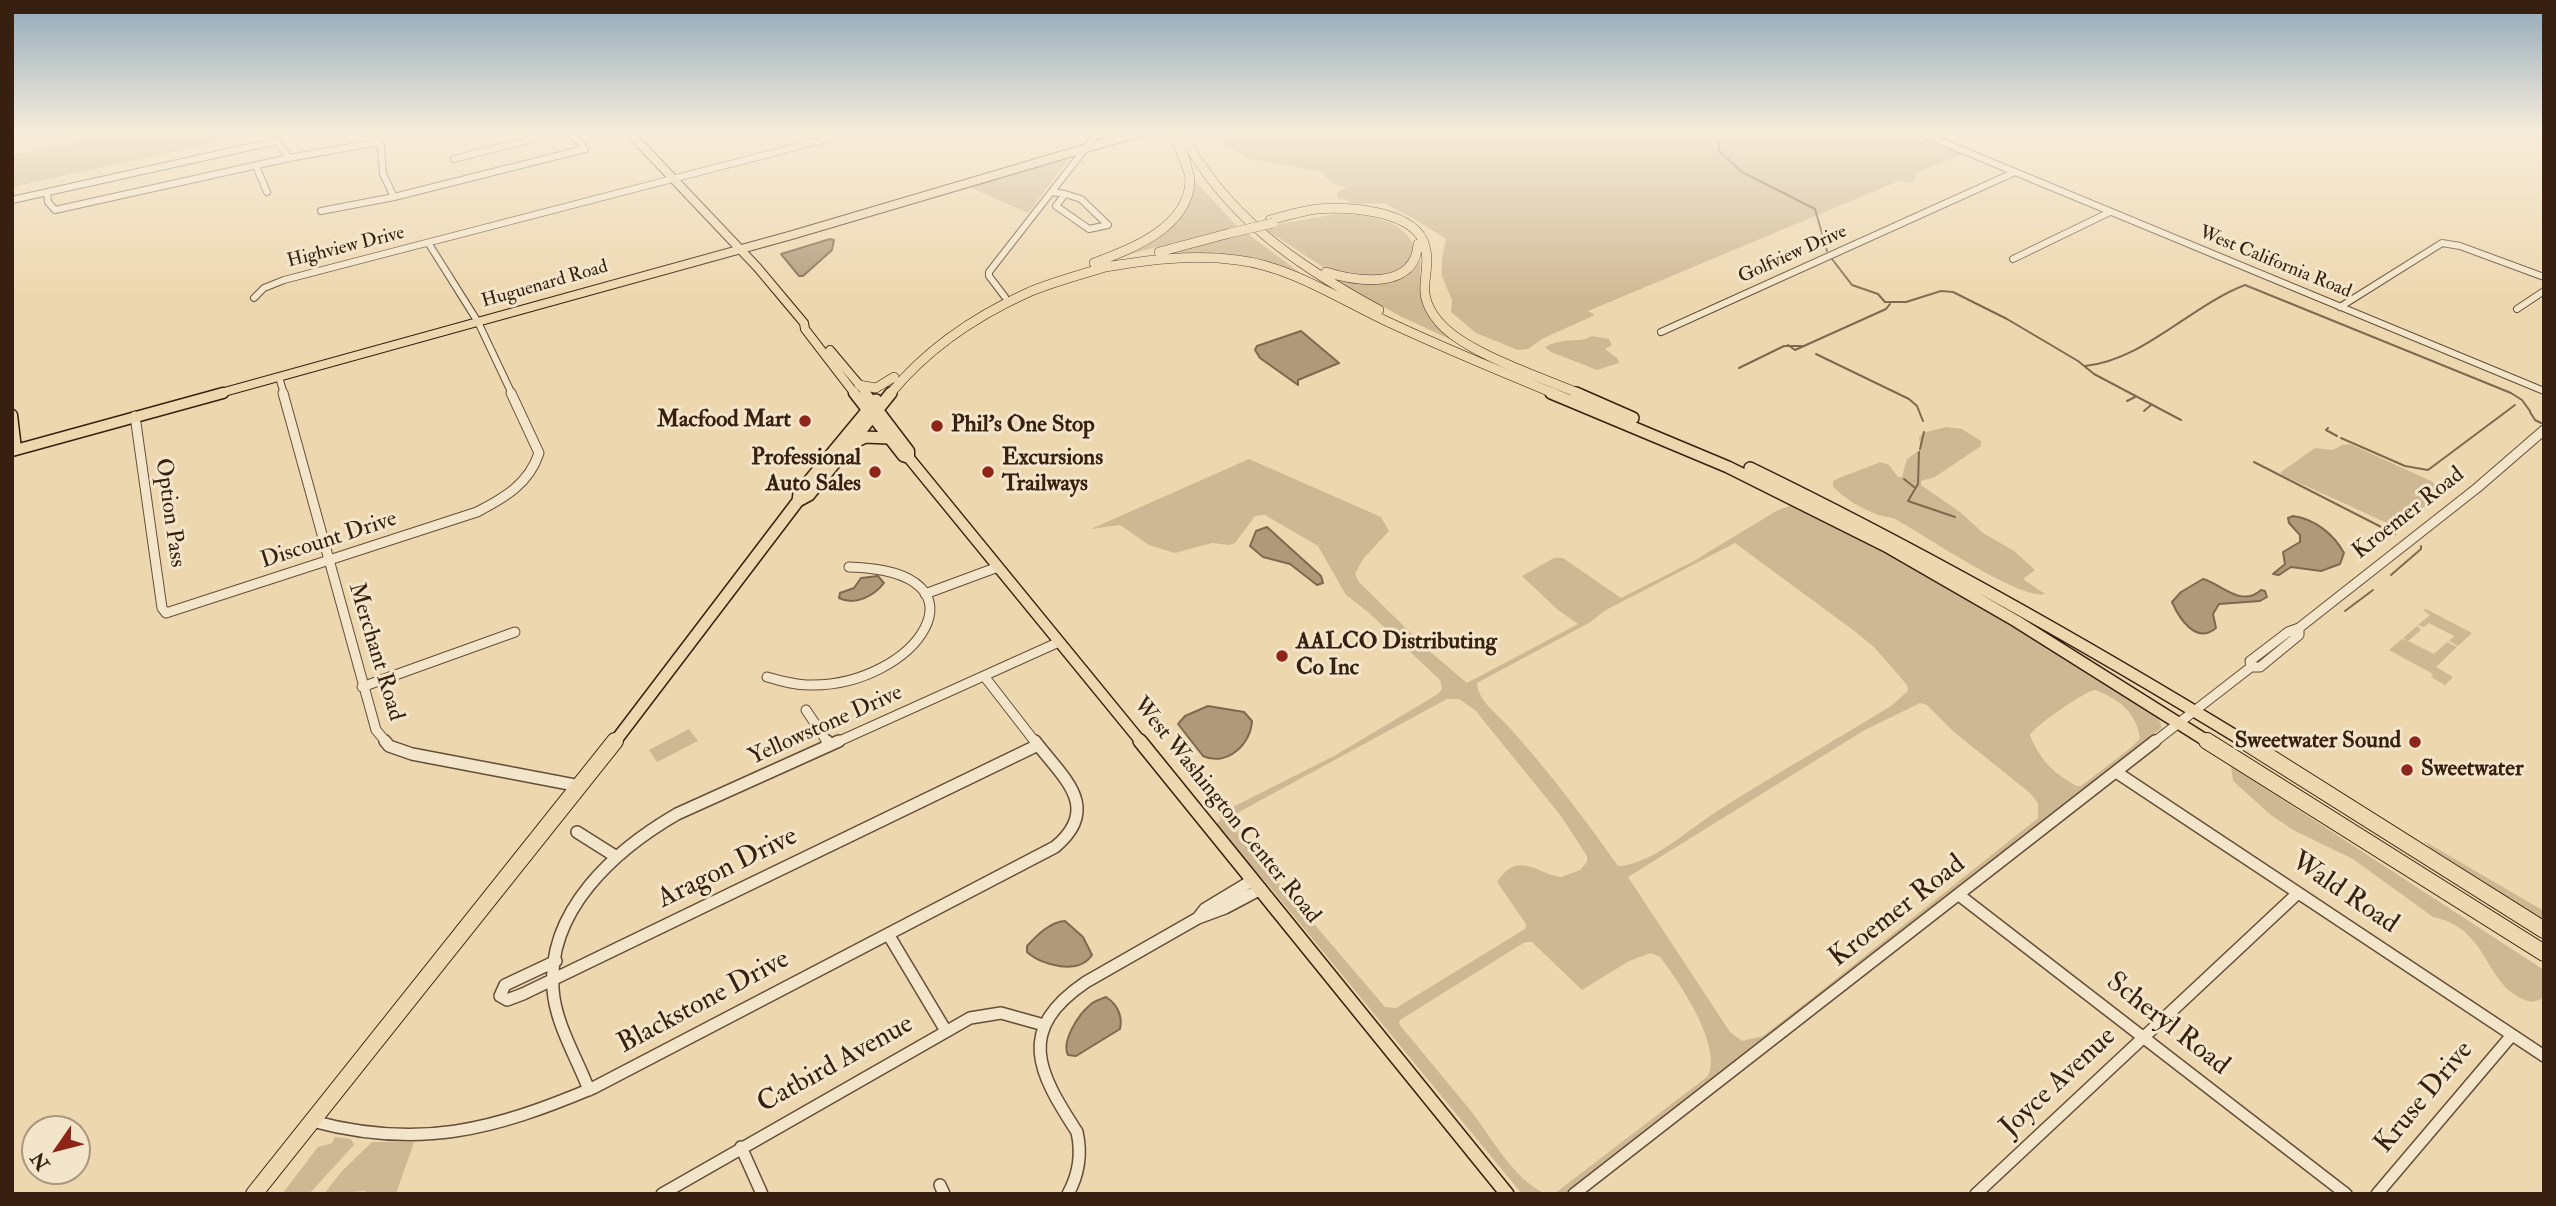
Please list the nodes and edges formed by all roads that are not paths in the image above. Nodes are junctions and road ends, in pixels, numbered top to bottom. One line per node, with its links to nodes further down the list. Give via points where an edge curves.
1 (68, 187): 15 (street)
2 (161, 187): 15 (street, via 55,211)
3 (265, 187): 16 (street)
4 (389, 187): 19 (street)
5 (433, 187): 19 (street)
6 (647, 187): 25 (street, Highview Drive)
7 (682, 187): 27 (main road, West Washington Center Road)
8 (954, 187): 27 (main road, Huguenard Road)
9 (1056, 187): 17 (street)
10 (1188, 187): 30 (highway, via 1177,212 1140,243)
11 (1206, 187): 37 (highway, via 1253,236 1321,285)
12 (1214, 187): 26 (highway)
13 (1981, 187): 40 (street, Golfview Drive)
14 (2051, 187): 22 (street, West California Road)
15 (47, 192): 20 (street)
16 (267, 192)
17 (1052, 192): 18 (street); 33 (street, via 989,272)
18 (1065, 194): 18 (street, via 1081,200 1108,225 1089,229 1074,222 1056,206)
19 (394, 197): 21 (street)
20 (12, 200)
21 (321, 211)
22 (2110, 212): 28 (street); 35 (street, West California Road)
23 (1271, 221): 24 (highway, bridge); 26 (highway, via 1322,212 1368,214 1407,230 1417,241 1419,252 1412,266 1401,273 1365,280 1326,273); 48 (highway, via 1317,209 1345,208 1378,213 1408,225 1425,245 1427,304 1446,329 1469,345)
24 (1229, 232): 29 (highway); 30 (highway)
25 (429, 244): 34 (street, Highview Drive, via 284,280); 38 (street)
26 (1279, 248): 48 (highway, via 1414,327)
27 (740, 250): 38 (main road, Huguenard Road); 39 (main road, West Washington Center Road)
28 (2013, 259)
29 (1100, 268): 37 (highway, via 1172,257 1239,260 1289,273); 45 (highway, via 1027,293 954,332)
30 (1079, 270): 33 (highway)
31 (2544, 277): 35 (street, via 2460,246 2437,245)
32 (2544, 291): 36 (street)
33 (1004, 297): 42 (highway, via 947,330)
34 (254, 298)
35 (2340, 307): 44 (street, West California Road)
36 (2517, 309)
37 (1383, 320): 68 (highway, via 1675,443 1799,501 1975,596)
38 (478, 322): 41 (main road, Huguenard Road); 54 (street, via 539,453 526,479)
39 (804, 323): 43 (main road, West Washington Center Road); 45 (main road, West Washington Center Road)
40 (1661, 332)
41 (279, 377): 47 (main road, Huguenard Road); 56 (street, Merchant Road)
42 (894, 377): 43 (highway, via 876,388); 45 (highway)
43 (859, 385): 45 (main road, West Washington Center Road)
44 (2544, 391)
45 (873, 410): 50 (main road, West Washington Center Road); 51 (highway); 53 (main road, West Washington Center Road, via 909,451); 55 (highway, via 799,493)
46 (12, 415): 52 (main road)
47 (135, 416): 52 (main road, Huguenard Road); 60 (street, Option Pass)
48 (1636, 420): 67 (highway, via 1903,543)
49 (2544, 430): 67 (street, Kroemer Road, via 2299,628 2301,634 2260,667 2251,667)
50 (889, 438): 51 (highway, via 865,437); 53 (main road, West Washington Center Road)
51 (846, 448): 55 (highway, via 809,495)
52 (14, 450)
53 (909, 458): 58 (main road, West Washington Center Road)
54 (502, 499): 56 (street, Discount Drive, via 478,512)
55 (798, 501): 72 (highway)
56 (327, 561): 60 (street, Discount Drive); 65 (street, Merchant Road)
57 (849, 567): 59 (street, via 885,568 911,580)
58 (998, 567): 59 (street); 62 (main road, West Washington Center Road)
59 (925, 594): 64 (street, via 929,615 923,635 889,664 850,679 815,685)
60 (166, 613)
61 (515, 632): 65 (street)
62 (1059, 642): 63 (street, Yellowstone Drive); 75 (main road, West Washington Center Road)
63 (984, 676): 69 (street, Yellowstone Drive); 70 (street)
64 (767, 677)
65 (362, 687): 72 (street, Merchant Road, via 376,730 389,746)
66 (806, 710): 69 (street)
67 (2194, 711): 68 (street, Kroemer Road); 78 (highway)
68 (2180, 723): 71 (street, Kroemer Road); 80 (highway)
69 (829, 745): 74 (street, Yellowstone Drive, via 670,818)
70 (1038, 745): 79 (street, Blackstone Drive, via 1079,802 1069,834 1055,846); 82 (street, Aragon Drive)
71 (2116, 772): 76 (street, Wald Road); 77 (street, Kroemer Road)
72 (581, 786): 89 (highway)
73 (578, 832): 74 (street)
74 (615, 856): 81 (street, Yellowstone Drive, via 581,897 564,930)
75 (1257, 885): 83 (street, via 1225,908 1198,918 1076,988); 95 (main road, West Washington Center Road)
76 (2298, 893): 85 (street, Wald Road); 86 (street, Joyce Avenue)
77 (1959, 895): 86 (street, Scheryl Road); 96 (street, Kroemer Road)
78 (2544, 930)
79 (888, 934): 84 (street); 88 (street, Blackstone Drive)
80 (2544, 953)
81 (556, 961): 82 (street, Yellowstone Drive); 82 (street, Aragon Drive, via 510,982 500,996 512,999)
82 (554, 979): 88 (street, Yellowstone Drive, via 554,994)
83 (1044, 1024): 84 (street, Catbird Avenue, via 992,1013); 94 (street, via 1040,1050 1044,1076 1079,1142 1079,1164)
84 (946, 1031): 90 (street, Catbird Avenue)
85 (2512, 1035): 87 (street, Wald Road); 99 (street, Kruse Drive)
86 (2143, 1037): 97 (street, Joyce Avenue); 98 (street, Scheryl Road)
87 (2544, 1056)
88 (589, 1090): 89 (street, Blackstone Drive, via 525,1116 454,1133 384,1137)
89 (312, 1121): 91 (highway)
90 (741, 1147): 92 (street, Catbird Avenue); 93 (street)
91 (254, 1194)
92 (662, 1194)
93 (762, 1194)
94 (1068, 1194)
95 (1507, 1194)
96 (1574, 1194)
97 (1976, 1194)
98 (2346, 1194)
99 (2376, 1194)

